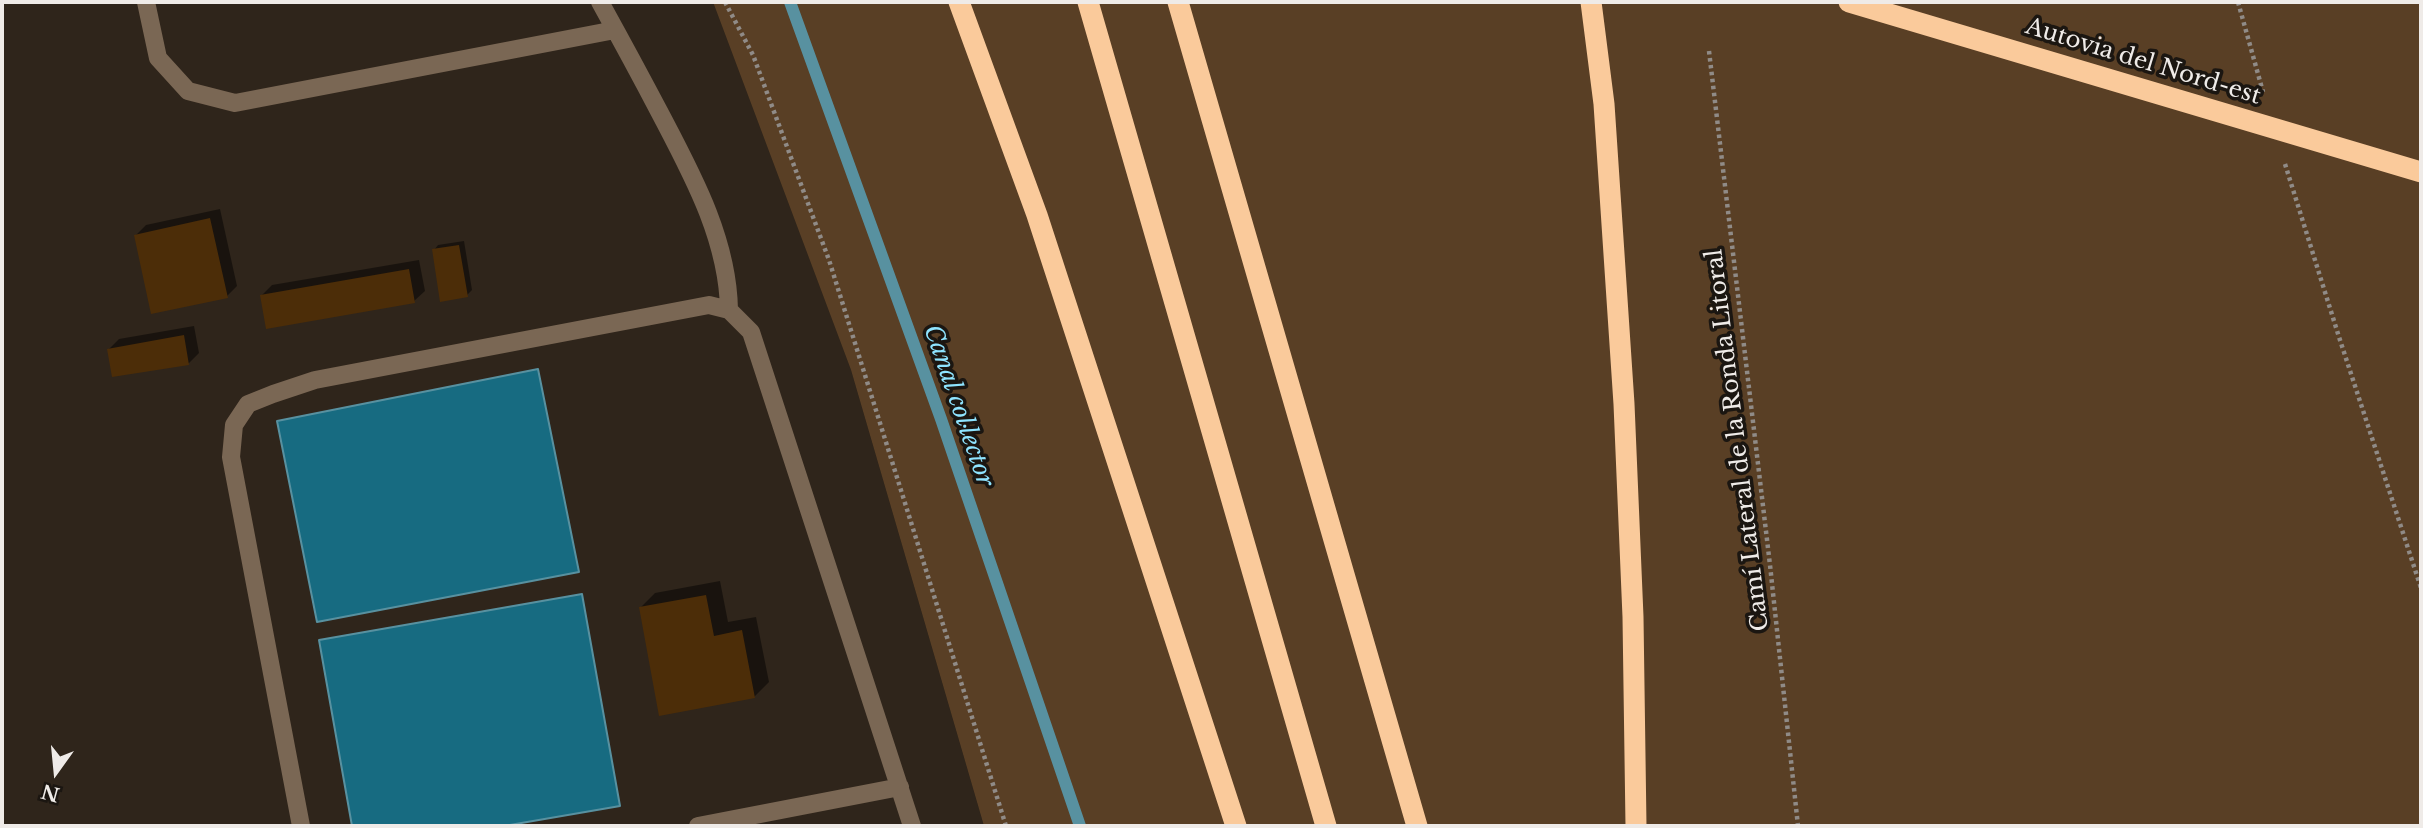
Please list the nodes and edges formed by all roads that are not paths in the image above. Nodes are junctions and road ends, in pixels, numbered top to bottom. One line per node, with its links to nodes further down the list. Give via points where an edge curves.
1 (146, 2): 8 (lane, via 158,58 188,91 235,103)
2 (600, 2): 8 (lane)
3 (959, 2): 15 (highway, via 1037,215)
4 (1088, 2): 16 (highway)
5 (1178, 2): 17 (highway)
6 (1591, 2): 18 (highway, via 1604,104 1625,404)
7 (1849, 2): 9 (highway, Autovia del Nord-est, bridge)
8 (615, 30): 10 (lane, via 695,180 724,259)
9 (2421, 172)
10 (729, 310): 11 (lane, via 751,332); 12 (lane, via 709,305 315,380 248,404 234,425 231,457)
11 (900, 787): 13 (lane); 14 (lane)
12 (301, 826)
13 (698, 826)
14 (912, 826)
15 (1236, 826)
16 (1326, 826)
17 (1417, 826)
18 (1636, 826)

